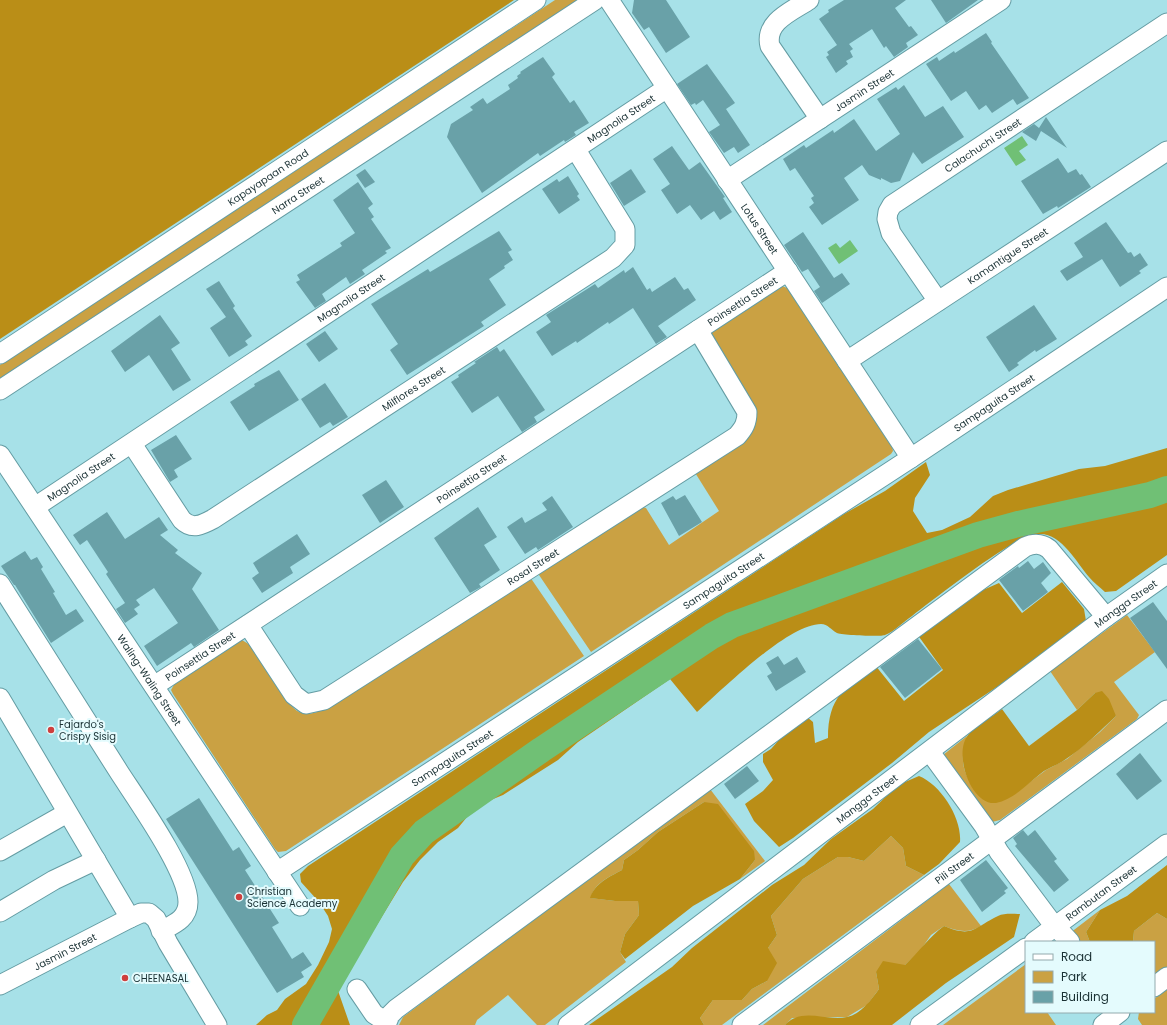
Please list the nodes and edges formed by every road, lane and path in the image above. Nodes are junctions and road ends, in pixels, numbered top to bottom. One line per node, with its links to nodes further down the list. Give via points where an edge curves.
1 (536, 0): 16 (street, Kapayapaan Road)
2 (595, 0): 18 (street, Narra Street)
3 (608, 0): 7 (street, Lotus Street)
4 (809, 0): 8 (street, via 777,21 772,26 768,39 770,46)
5 (1001, 0): 8 (street, Jasmin Street)
6 (1167, 23): 14 (street, Calachuchi Street, via 892,205 887,219 891,233)
7 (667, 88): 9 (street, Magnolia Street); 11 (street, Lotus Street)
8 (820, 119): 11 (street, Jasmin Street)
9 (576, 150): 19 (street, Magnolia Street); 19 (street, Milflores Street, via 622,224 626,235 627,240 623,249 607,262 214,519 201,525 190,526 182,520)
10 (1167, 151): 14 (street, Kamantigue Street)
11 (728, 180): 12 (street, Lotus Street)
12 (788, 271): 15 (street, Poinsettia Street); 17 (street, Lotus Street)
13 (1167, 287): 21 (street, Sampaguita Street)
14 (938, 301): 17 (street, Kamantigue Street)
15 (698, 330): 26 (street, Poinsettia Street); 26 (street, Rosal Street, via 747,412 747,421 737,436 324,700 306,704 294,695)
16 (0, 354)
17 (847, 361): 21 (street, Lotus Street)
18 (0, 390)
19 (132, 444): 22 (street, Magnolia Street)
20 (0, 455): 22 (street, Waling-Waling Street)
21 (911, 458): 36 (street, Sampaguita Street)
22 (35, 507): 27 (street, Waling-Waling Street)
23 (1167, 574): 25 (street, Mangga Street)
24 (0, 584): 41 (street, via 180,872 187,891 188,910 182,919)
25 (1106, 617): 30 (street, Mangga Street); 49 (street, via 1049,549 1037,544 1025,547 396,1009)
26 (248, 625): 27 (street, Poinsettia Street)
27 (154, 686): 36 (street, Waling-Waling Street)
28 (0, 698): 31 (street)
29 (1167, 710): 32 (street, Pili Street)
30 (930, 752): 32 (street); 51 (street, Mangga Street)
31 (67, 813): 34 (street); 35 (street)
32 (992, 840): 40 (street); 52 (street, Pili Street)
33 (1167, 844): 40 (street, Rambutan Street)
34 (0, 851)
35 (96, 860): 38 (street, via 54,880); 39 (street)
36 (277, 872): 37 (street, Waling-Waling Street)
37 (300, 906)
38 (0, 912)
39 (130, 918): 41 (street, Jasmin Street, via 145,912 152,915); 46 (street, Jasmin Street)
40 (1056, 926): 42 (street, Rambutan Street); 43 (street)
41 (161, 931): 50 (street, Jasmin Street)
42 (1035, 941)
43 (1069, 941)
44 (1025, 949): 53 (street)
45 (1167, 977): 47 (street)
46 (0, 985)
47 (1155, 986)
48 (357, 989): 49 (street, via 374,1014)
49 (386, 1024)
50 (217, 1025)
51 (568, 1025)
52 (742, 1025)
53 (920, 1025)

